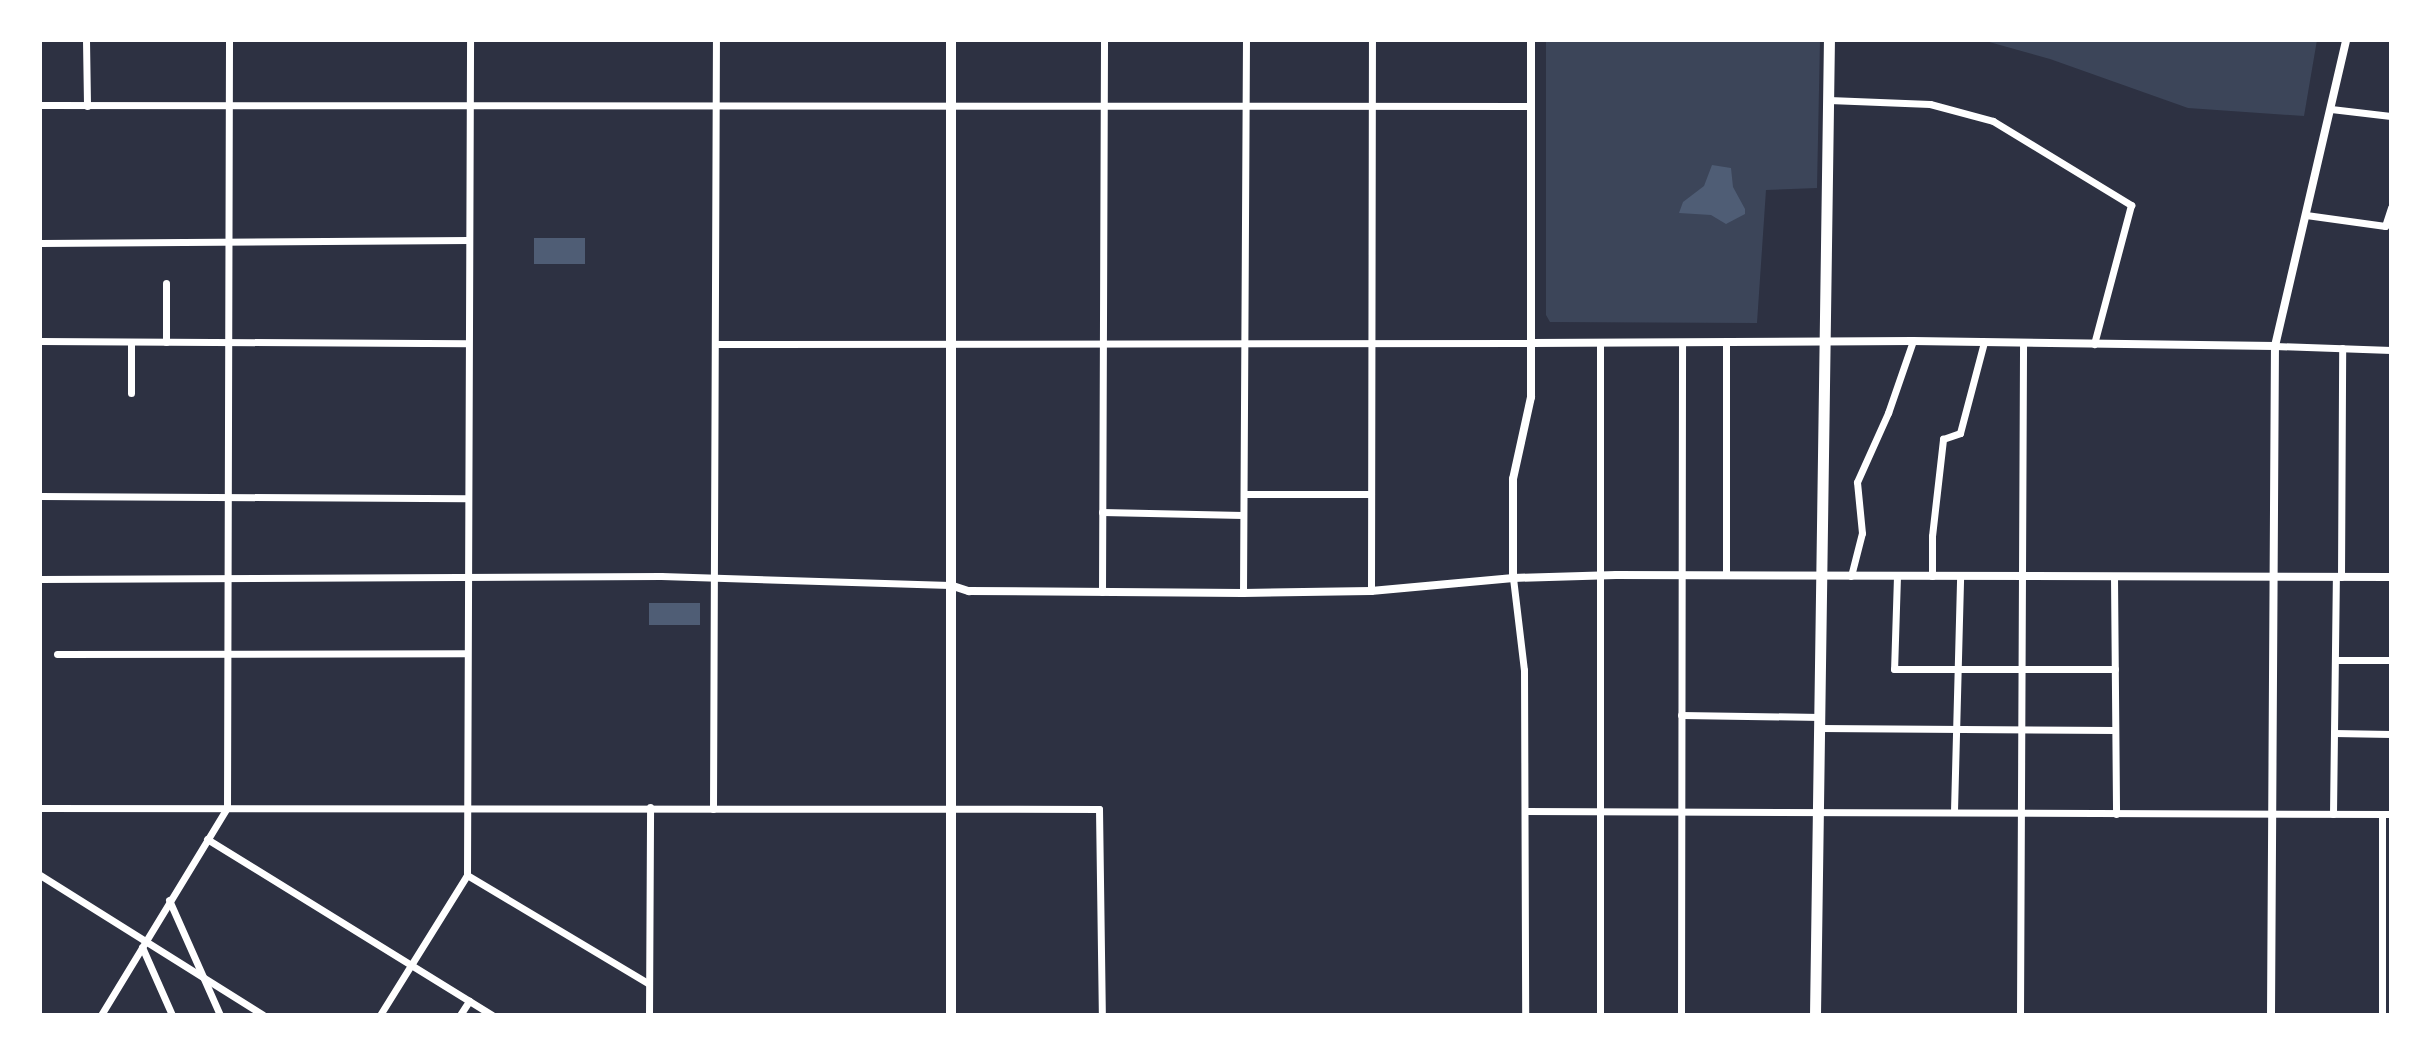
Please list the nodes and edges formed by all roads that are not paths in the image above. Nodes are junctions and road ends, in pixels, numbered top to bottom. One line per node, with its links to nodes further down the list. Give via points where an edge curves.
1 (86, 40): 17 (street)
2 (229, 40): 15 (street)
3 (470, 40): 16 (street)
4 (716, 40): 21 (street)
5 (951, 40): 13 (main road)
6 (1104, 40): 18 (street)
7 (1246, 40): 22 (street)
8 (1372, 40): 19 (street)
9 (1531, 40): 20 (street)
10 (1829, 40): 12 (main road)
11 (2346, 40): 23 (street)
12 (1829, 100): 37 (main road); 48 (street, via 1930,104 1993,121 2131,205)
13 (951, 104): 18 (street); 21 (street); 40 (main road)
14 (40, 105): 17 (street)
15 (229, 105): 16 (street); 17 (street); 28 (street)
16 (470, 105): 21 (street); 27 (street)
17 (87, 106)
18 (1104, 106): 22 (street); 46 (street)
19 (1372, 106): 20 (street); 22 (street); 47 (street)
20 (1531, 106): 41 (street)
21 (716, 107): 45 (street)
22 (1246, 107): 36 (street)
23 (2331, 109): 24 (street); 26 (street)
24 (2391, 116)
25 (2391, 207): 26 (street, via 2385,226)
26 (2306, 215): 50 (street)
27 (469, 240): 28 (street); 39 (street)
28 (227, 242): 29 (street); 35 (street)
29 (40, 243)
30 (166, 283): 34 (street)
31 (40, 341): 33 (street)
32 (1913, 341): 37 (street); 38 (street); 65 (street, via 1857,482 1862,533)
33 (131, 342): 34 (street); 53 (street)
34 (166, 342): 35 (street)
35 (226, 342): 39 (street); 57 (street)
36 (1245, 342): 46 (street); 47 (street); 54 (street)
37 (1825, 342): 44 (street); 63 (main road)
38 (1984, 342): 49 (street); 67 (street, via 1960,433 1943,439)
39 (468, 343): 58 (street)
40 (951, 343): 45 (street); 46 (street); 79 (main road)
41 (1531, 343): 42 (street); 47 (street); 75 (street, via 1531,397 1513,479)
42 (1600, 343): 43 (street); 64 (street)
43 (1682, 343): 44 (street); 61 (street)
44 (1726, 343): 62 (street)
45 (716, 344): 78 (street)
46 (1102, 344): 59 (street)
47 (1371, 344): 55 (street)
48 (2094, 344): 49 (street); 50 (street)
49 (2023, 345): 68 (street)
50 (2275, 346): 51 (street); 72 (street)
51 (2342, 348): 52 (street); 73 (street)
52 (2391, 350)
53 (131, 393)
54 (1244, 494): 55 (street); 60 (street)
55 (1371, 494): 80 (street)
56 (40, 496): 57 (street)
57 (226, 497): 58 (street); 69 (street)
58 (467, 498): 77 (street)
59 (1102, 512): 60 (street); 81 (street)
60 (1243, 515): 82 (street)
61 (1681, 575): 62 (street); 64 (street); 91 (street)
62 (1726, 575): 63 (street)
63 (1823, 575): 65 (street); 92 (main road)
64 (1601, 576): 75 (street); 107 (street)
65 (1851, 576): 66 (street)
66 (1897, 576): 67 (street); 89 (street, via 1894,669)
67 (1932, 576): 70 (street)
68 (2020, 576): 70 (street); 71 (street); 90 (street)
69 (227, 577): 76 (street); 77 (street); 83 (street)
70 (1960, 577): 89 (street)
71 (2114, 577): 72 (street); 88 (street)
72 (2274, 577): 73 (street); 110 (street)
73 (2338, 577): 74 (street); 86 (street)
74 (2391, 577)
75 (1513, 578): 80 (street); 104 (street, via 1524,670)
76 (40, 579)
77 (466, 579): 78 (street); 84 (street)
78 (715, 579): 79 (street); 103 (street)
79 (950, 585): 81 (street, via 969,591); 102 (main road)
80 (1371, 591): 82 (street)
81 (1102, 592): 82 (street)
82 (1243, 593)
83 (227, 653): 84 (street); 85 (street); 101 (street)
84 (466, 653): 98 (street)
85 (57, 654)
86 (2335, 660): 87 (street); 96 (street)
87 (2391, 660)
88 (2115, 669): 90 (street); 94 (street)
89 (1957, 670): 90 (street); 93 (street)
90 (2020, 670): 95 (street)
91 (1681, 715): 92 (street); 108 (street)
92 (1820, 722): 93 (street); 109 (main road)
93 (1956, 730): 95 (street); 105 (street)
94 (2115, 730): 95 (street); 111 (street)
95 (2020, 731): 106 (street)
96 (2334, 733): 97 (street); 112 (street)
97 (2391, 734)
98 (466, 807): 99 (street); 101 (street); 117 (street)
99 (650, 807): 103 (street); 122 (street)
100 (40, 808): 101 (street)
101 (227, 808): 115 (street)
102 (950, 808): 103 (street); 132 (main road); 133 (street, via 1099,809)
103 (713, 809)
104 (1526, 811): 107 (street); 134 (street)
105 (1954, 811): 106 (street); 109 (street)
106 (2021, 811): 111 (street); 138 (street)
107 (1600, 812): 108 (street); 135 (street)
108 (1681, 812): 109 (street); 136 (street)
109 (1819, 812): 137 (main road)
110 (2271, 813): 111 (street); 112 (street); 139 (street)
111 (2116, 814)
112 (2333, 814): 113 (street)
113 (2382, 814): 114 (street); 140 (street)
114 (2391, 814)
115 (207, 839): 118 (street); 120 (street)
116 (40, 875): 119 (street)
117 (467, 875): 120 (street); 122 (street)
118 (169, 900): 119 (street); 121 (street)
119 (144, 943): 121 (street); 124 (street); 125 (street)
120 (411, 965): 123 (street); 128 (street)
121 (201, 973): 126 (street); 127 (street)
122 (649, 984): 131 (street)
123 (469, 1001): 129 (street); 130 (street)
124 (101, 1015)
125 (172, 1015)
126 (220, 1015)
127 (263, 1015)
128 (380, 1015)
129 (460, 1015)
130 (492, 1015)
131 (649, 1015)
132 (951, 1015)
133 (1102, 1015)
134 (1525, 1015)
135 (1600, 1015)
136 (1681, 1015)
137 (1815, 1015)
138 (2020, 1015)
139 (2271, 1015)
140 (2382, 1015)

